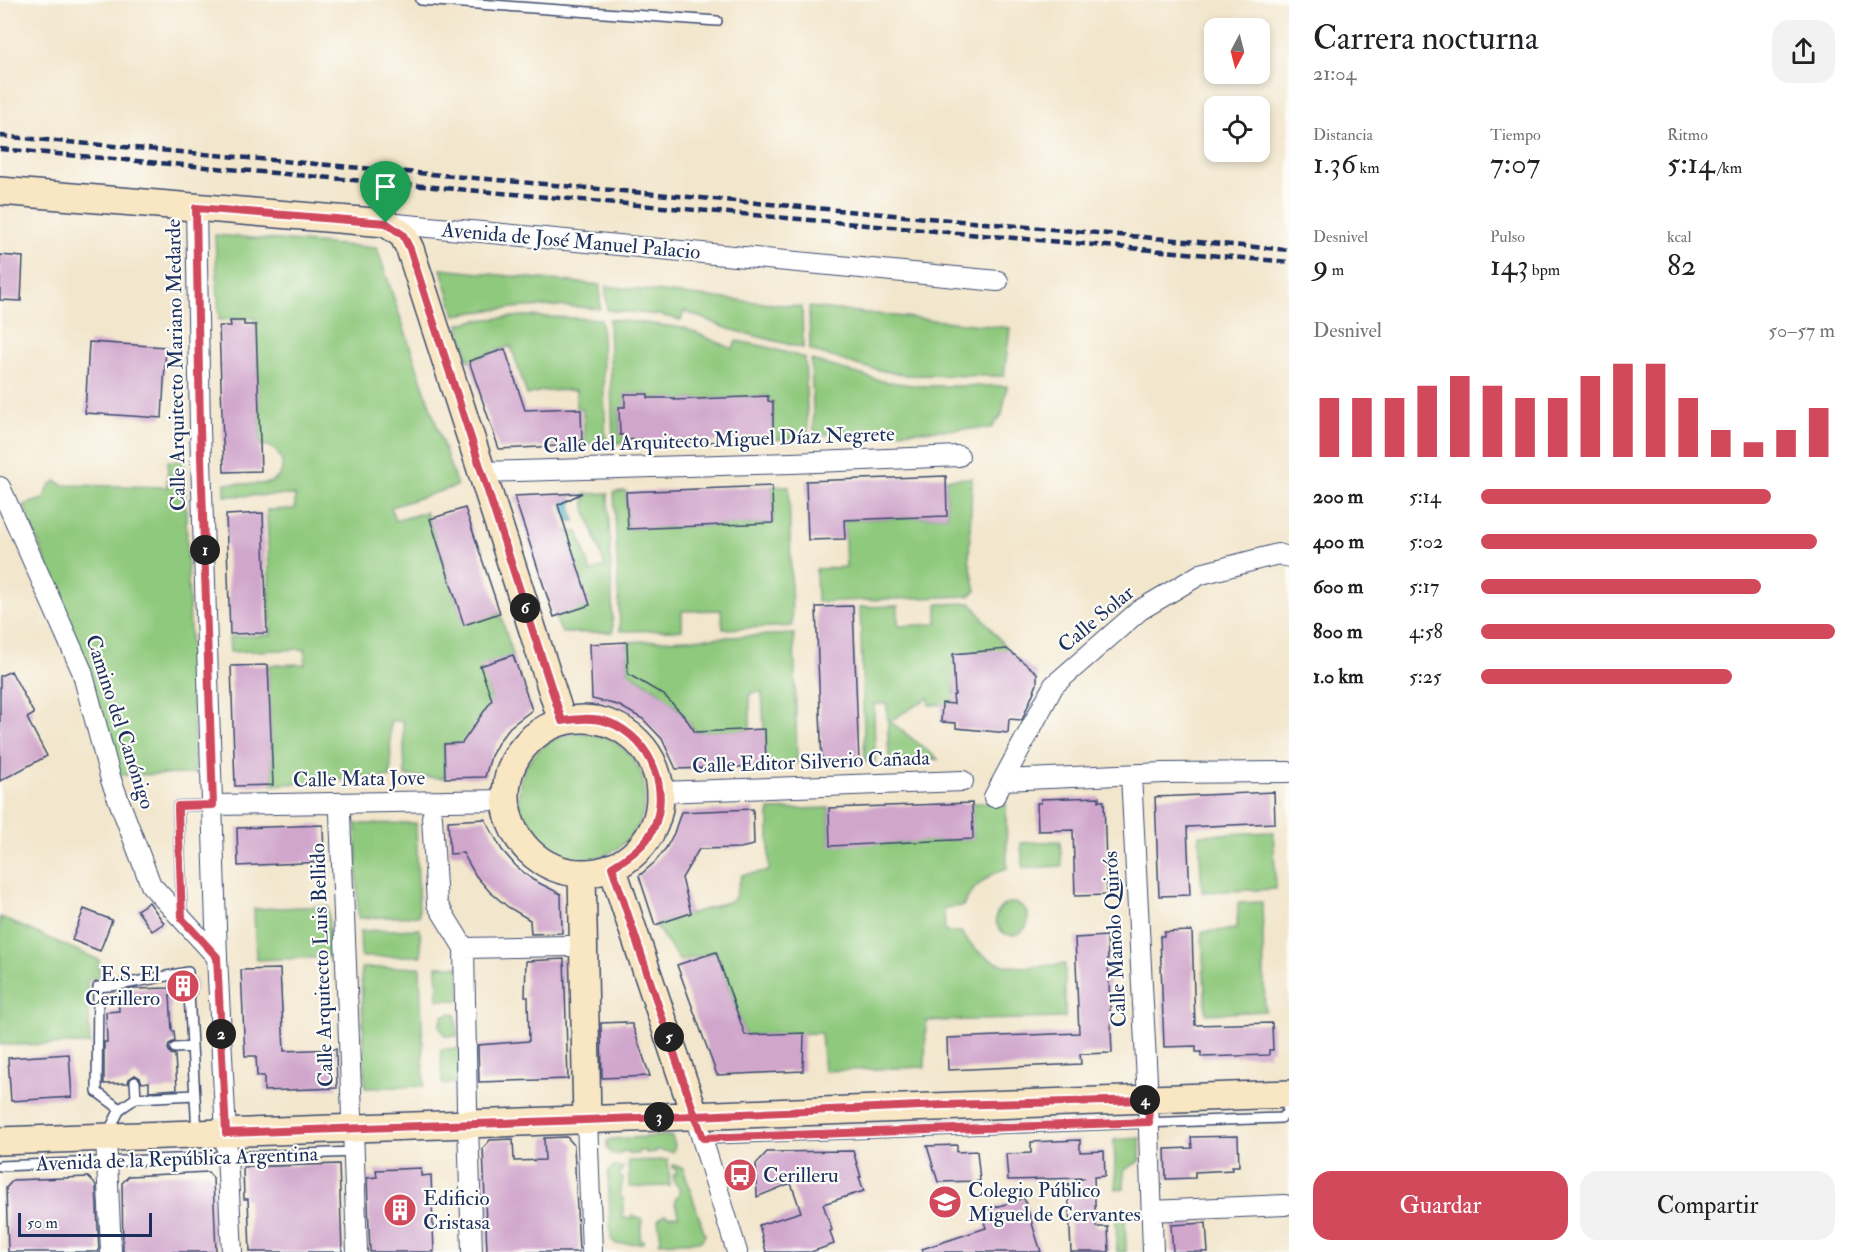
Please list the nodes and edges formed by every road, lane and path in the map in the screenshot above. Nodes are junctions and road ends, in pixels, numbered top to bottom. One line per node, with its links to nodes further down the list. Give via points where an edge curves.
1 (421, 0): 2 (lane)
2 (717, 21)
3 (0, 191): 4 (street, Avenida de José Manuel Palacio)
4 (196, 208): 5 (street, Avenida de José Manuel Palacio); 19 (street, Calle Arquitecto Mariano Medarde)
5 (386, 223): 6 (street, Avenida de José Manuel Palacio); 8 (street, via 403,235 410,249)
6 (998, 281)
7 (958, 456): 8 (street, Calle del Arquitecto Miguel Díaz Negrete)
8 (481, 472): 11 (street)
9 (0, 487): 24 (street, Camino del Canónigo, via 82,671 111,780 151,885)
10 (1289, 557): 14 (street, Calle Solar, via 1278,554 1201,574 1140,610 1054,685)
11 (562, 721): 16 (street, via 585,718 608,722 628,733 645,749 656,769); 18 (street, via 538,733 520,751 509,774)
12 (1289, 772): 13 (street)
13 (1131, 776): 14 (street); 37 (street, Calle Manolo Quirós)
14 (1004, 780): 17 (street, Calle Solar)
15 (963, 781): 16 (street, Calle Editor Silverio Cañada)
16 (660, 792): 22 (street, via 658,816 648,837 632,855)
17 (994, 798)
18 (506, 800): 19 (street, Calle Mata Jove); 23 (street, via 510,822 538,858 559,869)
19 (213, 805): 24 (lane, via 178,806); 27 (street, Calle Arquitecto Mariano Medarde)
20 (340, 814): 41 (street, Calle Arquitecto Luis Bellido)
21 (432, 817): 26 (street, via 437,904)
22 (612, 867): 23 (street); 40 (street)
23 (582, 873): 39 (street)
24 (182, 919): 27 (street, Camino del Canónigo)
25 (570, 946): 26 (street)
26 (464, 948): 38 (street)
27 (217, 957): 44 (street, Calle Arquitecto Mariano Medarde)
28 (188, 978): 36 (lane, via 188,972 98,987 97,1092)
29 (189, 994): 30 (lane)
30 (192, 1047): 31 (lane); 34 (lane)
31 (175, 1048)
32 (135, 1082): 35 (lane)
33 (1289, 1094): 37 (street, Avenida de la República Argentina)
34 (195, 1095): 35 (lane); 42 (lane)
35 (136, 1098): 36 (lane)
36 (120, 1109): 45 (lane)
37 (1148, 1111): 40 (street, Avenida de la República Argentina, via 955,1105); 48 (street, Calle Manolo Quirós)
38 (468, 1116): 39 (street, Avenida de la República Argentina); 41 (street, Avenida de la República Argentina); 52 (street)
39 (587, 1120): 40 (street, Avenida de la República Argentina); 53 (street)
40 (699, 1127): 54 (street)
41 (353, 1132): 44 (street, Avenida de la República Argentina); 51 (street, Calle Arquitecto Luis Bellido)
42 (197, 1134): 44 (street, Avenida de la República Argentina); 45 (street, Avenida de la República Argentina)
43 (0, 1141): 45 (street, Avenida de la República Argentina)
44 (226, 1145): 45 (lane, Avenida de la República Argentina); 50 (street, Calle Arquitecto Mariano Medarde)
45 (107, 1150): 46 (lane, Avenida de la República Argentina); 49 (street)
46 (0, 1166)
47 (1285, 1205): 48 (street)
48 (1152, 1211): 55 (street, Calle Manolo Quirós)
49 (111, 1252)
50 (232, 1252)
51 (357, 1252)
52 (472, 1252)
53 (592, 1252)
54 (737, 1252)
55 (1153, 1252)

